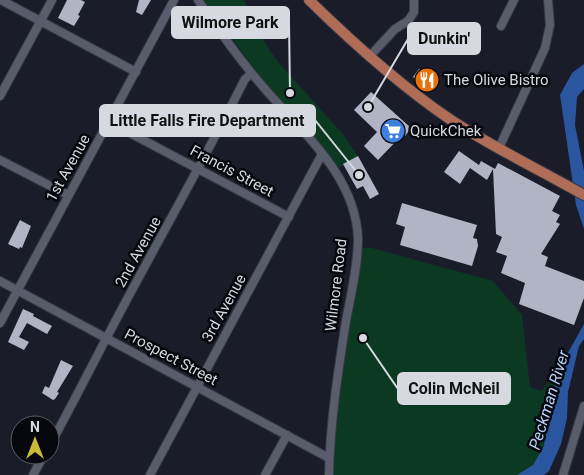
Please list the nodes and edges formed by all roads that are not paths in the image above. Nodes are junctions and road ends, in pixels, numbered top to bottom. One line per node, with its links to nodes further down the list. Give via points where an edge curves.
1 (1, 0): 9 (street)
2 (52, 0): 9 (street)
3 (174, 0): 12 (street, 1st Avenue)
4 (198, 0): 13 (street, Wilmore Road)
5 (309, 0): 11 (main road)
6 (414, 0): 11 (street, via 414,12 408,21 395,29)
7 (514, 0): 10 (street)
8 (548, 0): 16 (street, via 550,25 545,48)
9 (40, 22): 12 (street); 14 (street)
10 (501, 26)
11 (369, 57): 16 (main road, via 445,115)
12 (136, 72): 15 (street, 1st Avenue)
13 (251, 74): 17 (street, Wilmore Road); 19 (street, 2nd Avenue, via 245,79)
14 (0, 96)
15 (109, 122): 19 (street, Francis Street); 21 (street, 1st Avenue)
16 (499, 148): 20 (main road)
17 (322, 154): 22 (street, 3rd Avenue); 32 (street, Wilmore Road, via 349,198 358,238 332,415)
18 (0, 160): 21 (street)
19 (199, 169): 22 (street, Francis Street); 26 (street, 2nd Avenue)
20 (584, 195)
21 (68, 196): 24 (street, 1st Avenue)
22 (289, 218): 27 (street, 3rd Avenue)
23 (0, 281): 24 (street, Prospect Street)
24 (17, 290): 25 (street, 1st Avenue); 26 (street, Prospect Street)
25 (0, 322)
26 (106, 338): 27 (street, Prospect Street); 30 (street, 2nd Avenue)
27 (197, 386): 31 (street, Prospect Street); 33 (street, 3rd Avenue)
28 (584, 406): 29 (street)
29 (582, 420): 36 (street)
30 (60, 427)
31 (287, 435): 32 (street, Prospect Street); 34 (street)
32 (329, 458): 35 (street, Wilmore Road)
33 (150, 475)
34 (265, 475)
35 (329, 475)
36 (563, 475)

